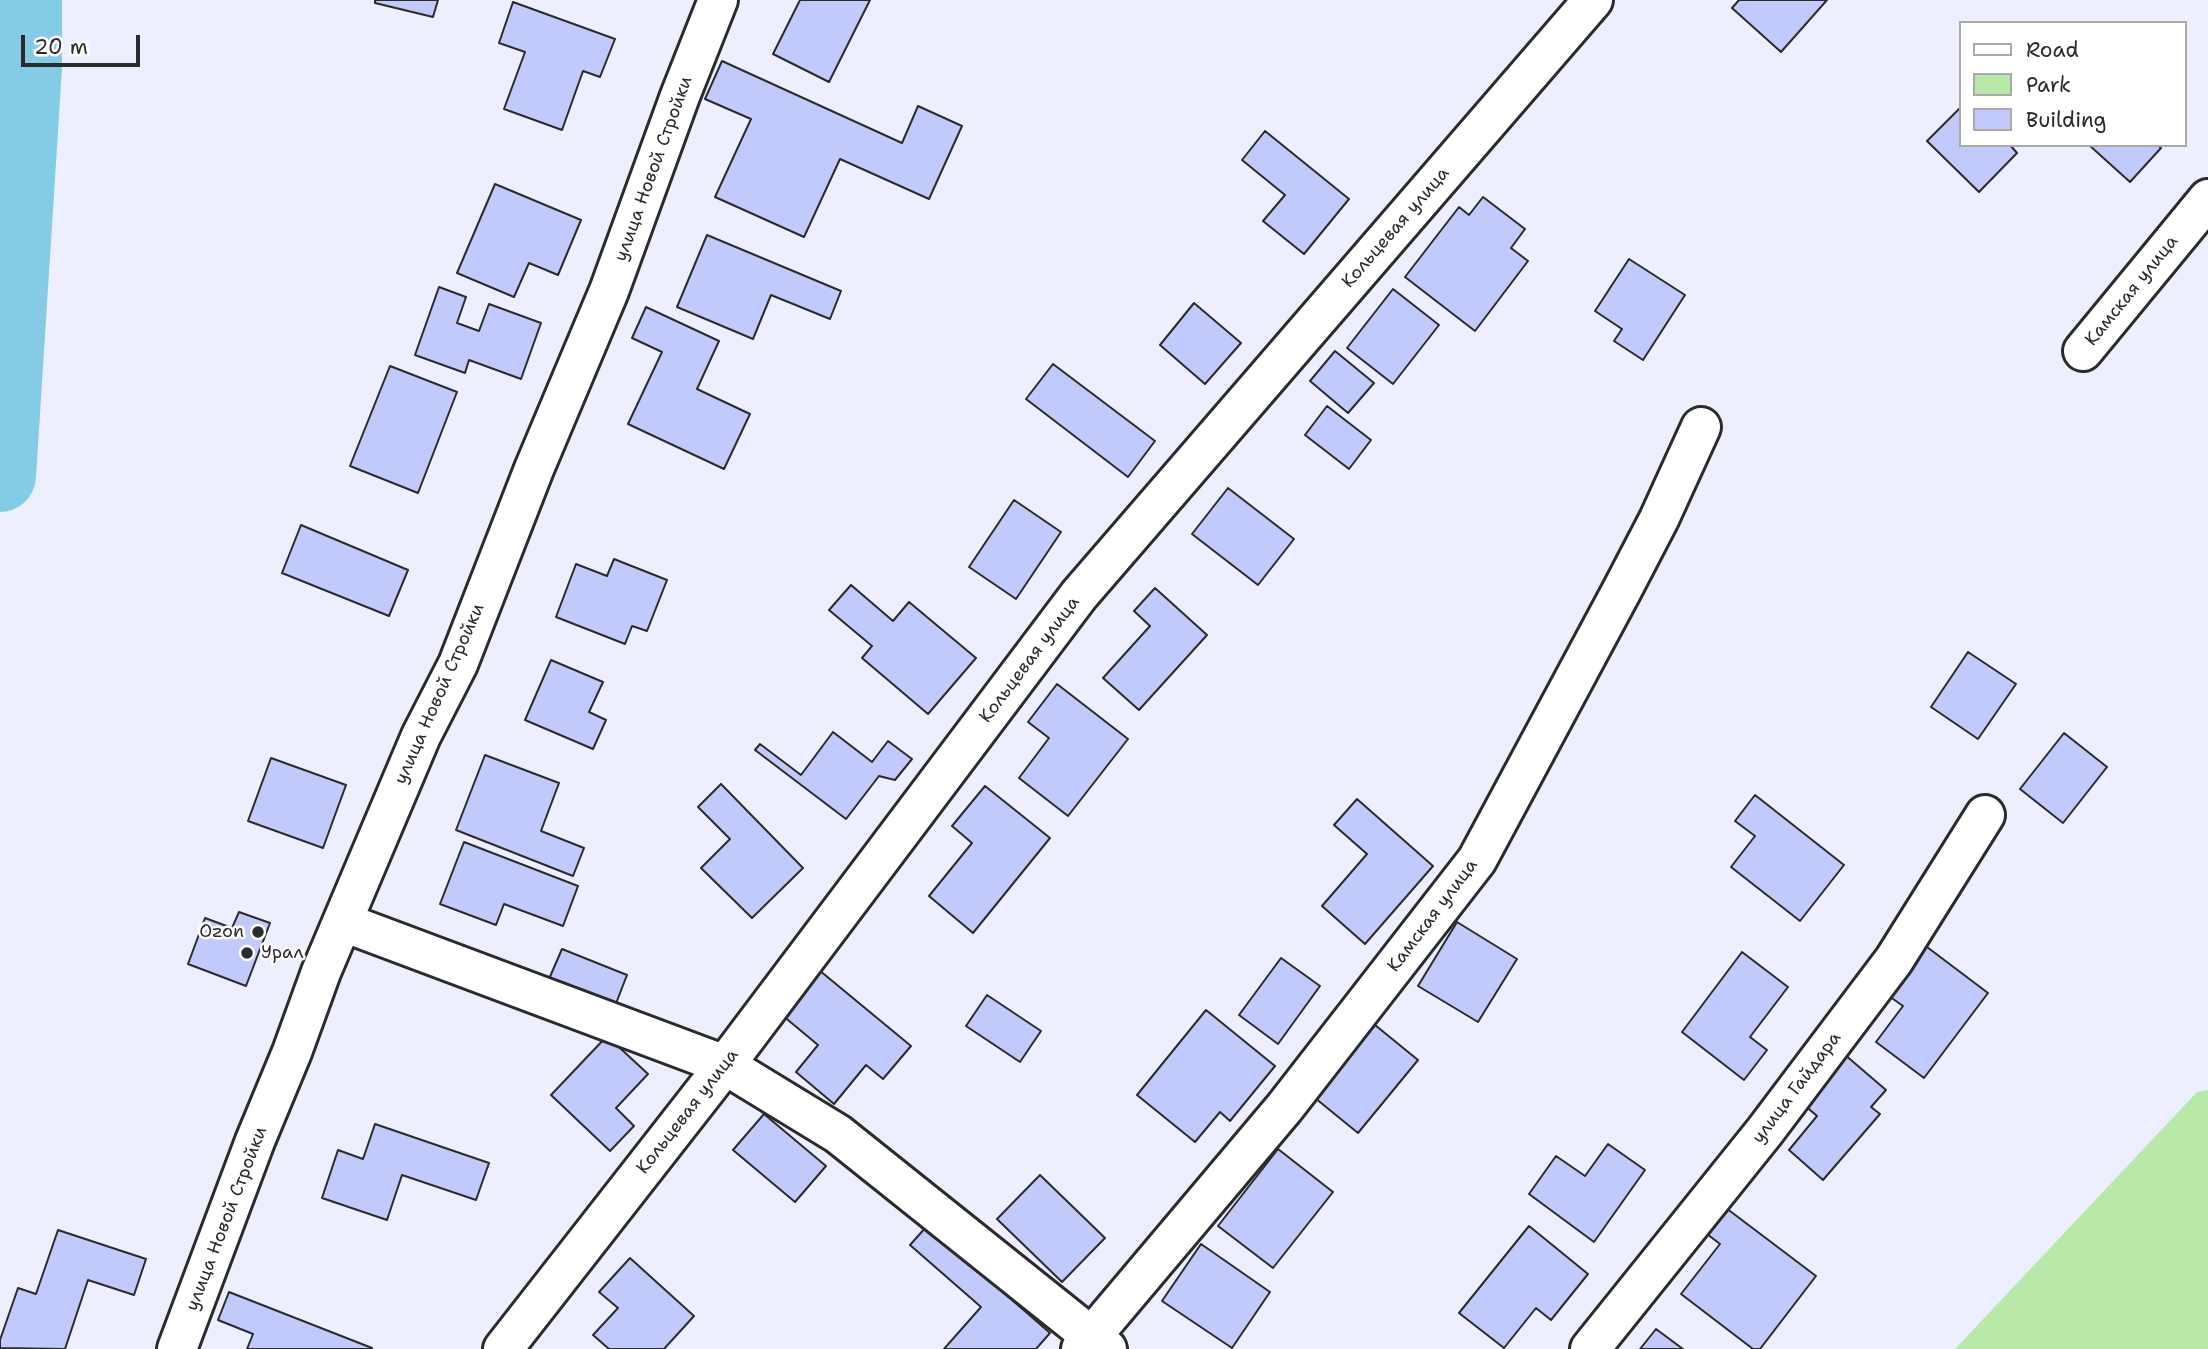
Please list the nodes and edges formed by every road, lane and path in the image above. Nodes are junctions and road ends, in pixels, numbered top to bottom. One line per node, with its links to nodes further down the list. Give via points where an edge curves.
1 (718, 0): 7 (street, улица Новой Стройки, via 609,291 458,664 421,736)
2 (1593, 0): 8 (street, Кольцевая улица, via 1079,595)
3 (2208, 199): 4 (street, Камская улица)
4 (2083, 351)
5 (1701, 427): 9 (street, Камская улица, via 1634,566 1477,860)
6 (1985, 815): 12 (street, улица Гайдара, via 1894,960 1765,1131)
7 (343, 922): 8 (street); 10 (street, улица Новой Стройки)
8 (725, 1065): 9 (street, via 838,1134); 11 (street, Кольцевая улица)
9 (1093, 1345)
10 (177, 1349)
11 (503, 1349)
12 (1590, 1349)

